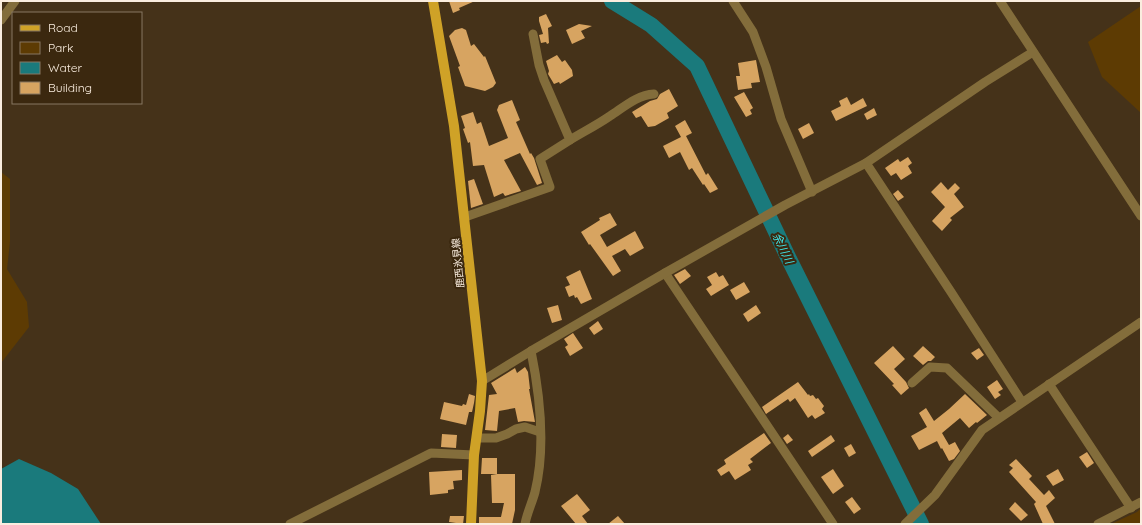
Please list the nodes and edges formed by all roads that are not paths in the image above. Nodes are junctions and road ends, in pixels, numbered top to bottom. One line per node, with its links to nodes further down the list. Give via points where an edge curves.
1 (15, 1): 5 (street)
2 (433, 1): 13 (main road, 鹿西氷見線, via 454,126)
3 (734, 1): 11 (street, via 754,32 781,119)
4 (1000, 1): 7 (street)
5 (1, 20)
6 (533, 34): 9 (street, via 544,80)
7 (1033, 52): 10 (street); 12 (street)
8 (654, 94): 9 (street, via 646,94 635,99)
9 (570, 140): 13 (street, via 540,159 550,187)
10 (866, 163): 11 (street); 20 (street)
11 (812, 192): 14 (street)
12 (1141, 216)
13 (465, 217): 17 (main road, 鹿西氷見線)
14 (665, 273): 16 (street); 30 (street)
15 (1141, 322): 19 (street)
16 (531, 351): 17 (street); 22 (street, via 537,382)
17 (482, 381): 23 (main road, 鹿西氷見線)
18 (912, 383): 21 (street, via 930,368 947,368)
19 (1049, 384): 20 (street); 26 (street)
20 (1022, 402): 21 (street)
21 (999, 418): 31 (street, via 982,430 935,495)
22 (540, 432): 23 (street, via 525,428 496,438); 29 (street, via 540,457 535,491)
23 (477, 438): 24 (main road, 鹿西氷見線)
24 (474, 455): 27 (street, via 431,453); 28 (main road, 鹿西氷見線)
25 (1141, 502): 26 (street)
26 (1130, 508): 32 (street)
27 (290, 524)
28 (471, 524)
29 (525, 524)
30 (833, 524)
31 (905, 524)
32 (1098, 524)

